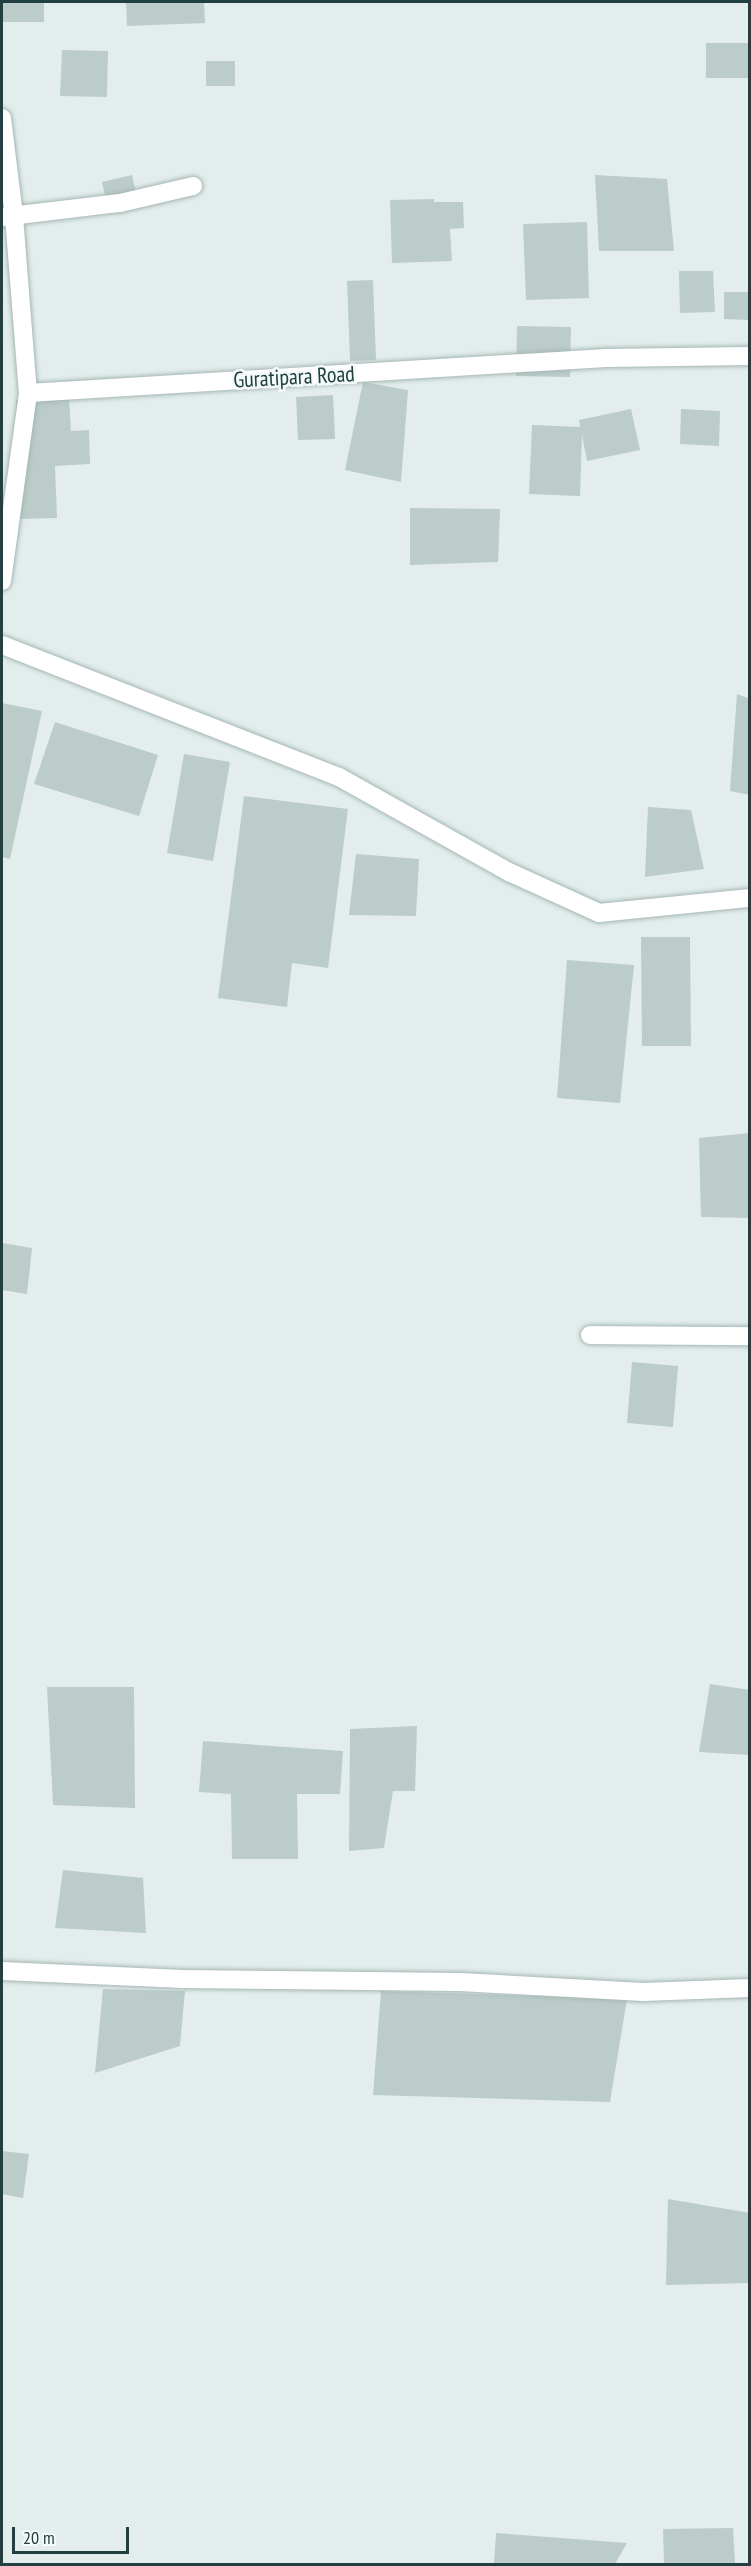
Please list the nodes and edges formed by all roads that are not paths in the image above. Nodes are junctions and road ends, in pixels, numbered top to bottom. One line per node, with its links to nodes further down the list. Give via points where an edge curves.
1 (2, 118): 3 (street)
2 (193, 186): 3 (street, via 120,203)
3 (8, 216): 5 (street)
4 (750, 356): 5 (street, Guratipara Road, via 606,358)
5 (28, 393): 6 (street)
6 (2, 581)
7 (2, 645): 8 (street, via 339,777 509,872 599,913)
8 (750, 898)
9 (590, 1335): 10 (street)
10 (750, 1336)
11 (2, 1971): 12 (street, via 183,1979 460,1982 644,1992)
12 (750, 1988)

